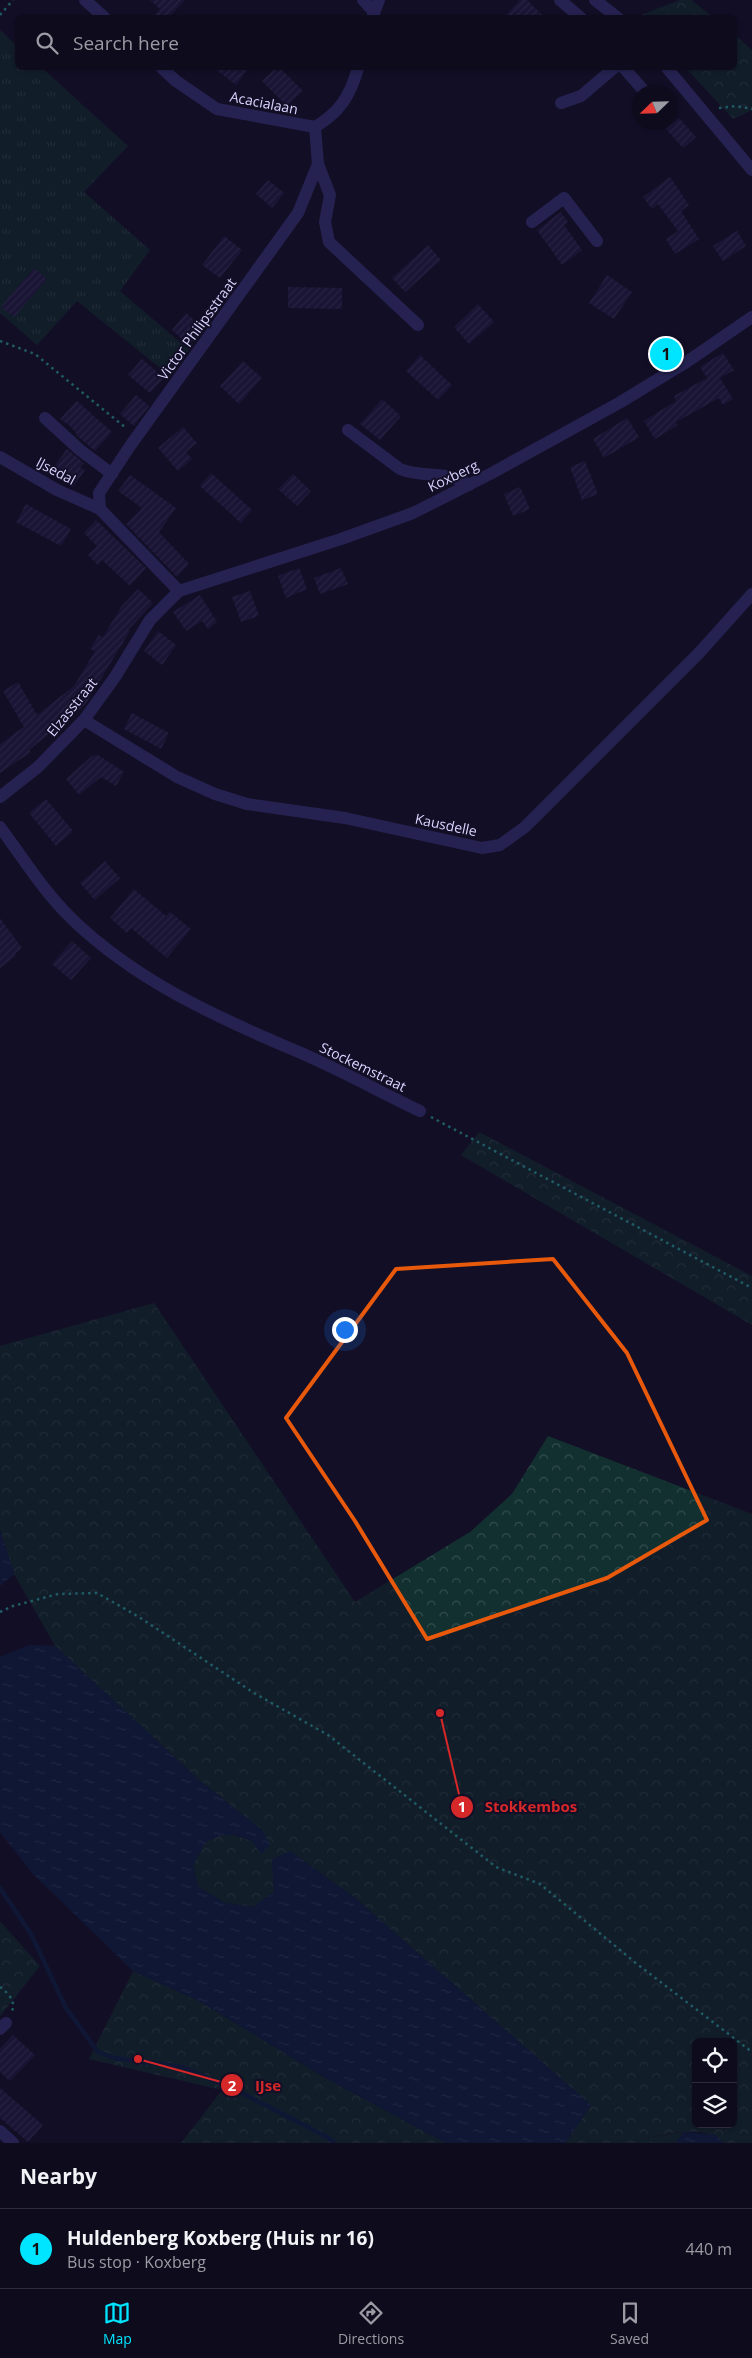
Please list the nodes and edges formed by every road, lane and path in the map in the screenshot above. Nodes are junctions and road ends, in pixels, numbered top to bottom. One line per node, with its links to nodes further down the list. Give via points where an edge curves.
1 (13, 0): 10 (path)
2 (85, 0): 7 (street)
3 (363, 0): 6 (street)
4 (560, 0): 8 (street)
5 (594, 0): 9 (street)
6 (375, 10)
7 (102, 15)
8 (578, 15)
9 (614, 15)
10 (0, 16)
11 (165, 70): 20 (street, Acacialaan, via 217,109)
12 (357, 70): 20 (street, via 353,86 333,116)
13 (612, 70): 17 (street, via 581,96)
14 (626, 70): 16 (street)
15 (669, 70): 19 (street)
16 (639, 85)
17 (561, 103)
18 (752, 108): 19 (path)
19 (702, 109): 22 (street)
20 (315, 128): 21 (street, Victor Philipsstraat)
21 (318, 164): 26 (street, via 330,195 325,222 329,242); 30 (street, Victor Philipsstraat, via 298,213)
22 (752, 170)
23 (532, 222): 24 (street, via 564,198)
24 (597, 241)
25 (752, 317): 33 (street, Koxberg, via 619,403)
26 (418, 325)
27 (0, 341): 30 (path, via 36,354)
28 (44, 418): 32 (street)
29 (348, 430): 33 (street, via 400,469 410,473 445,474)
30 (137, 437): 32 (street, Victor Philipsstraat)
31 (0, 457): 34 (street, IJsedal, via 57,490)
32 (112, 474): 34 (street, Victor Philipsstraat, via 99,493)
33 (469, 485): 35 (street, Koxberg, via 413,513)
34 (100, 509): 35 (street)
35 (179, 591): 37 (street, Koxberg)
36 (752, 594): 38 (street, Kausdelle, via 699,653 525,827 500,844 482,848 346,818 248,804 215,794 177,777)
37 (150, 620): 38 (street, Elzasstraat, via 115,678)
38 (84, 720): 39 (street, Elzasstraat, via 38,767)
39 (0, 797)
40 (0, 827): 41 (street, Stockemstraat, via 46,891 72,919 155,983 192,1004)
41 (420, 1111): 42 (path)
42 (752, 1288)
43 (0, 1612): 46 (path, via 58,1594 97,1592 254,1693 328,1735 496,1867 540,1884)
44 (0, 1987): 45 (path, via 11,1997 14,2007)
45 (3, 2026)
46 (752, 2052)
47 (0, 2131): 48 (street)
48 (13, 2143)

